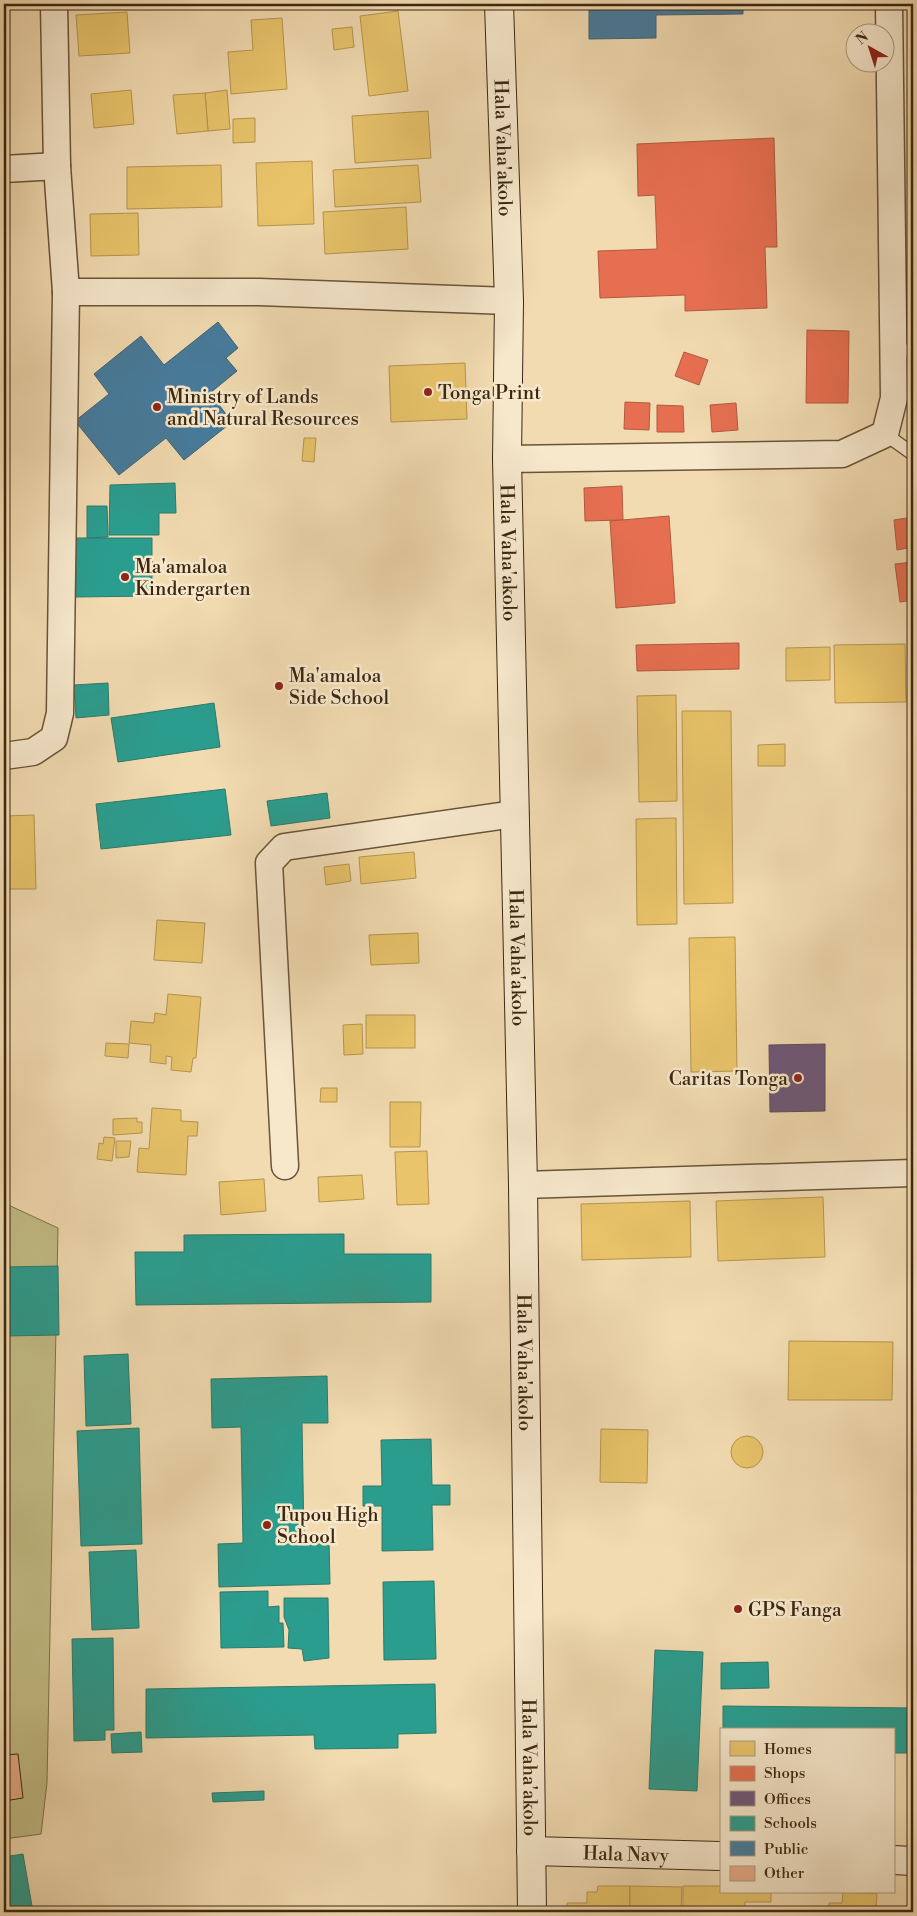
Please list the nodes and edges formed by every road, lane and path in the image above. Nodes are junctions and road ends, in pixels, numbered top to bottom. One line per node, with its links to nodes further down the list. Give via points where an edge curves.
1 (54, 4): 4 (street)
2 (499, 4): 7 (main road, Hala Vaha'akolo)
3 (888, 4): 8 (street)
4 (56, 166): 5 (street); 6 (street)
5 (4, 169)
6 (66, 292): 7 (street, via 259,292); 12 (street, via 60,713 54,738 33,752)
7 (509, 301): 11 (main road, Hala Vaha'akolo)
8 (903, 351): 9 (street)
9 (885, 434): 10 (lane); 11 (street, via 842,454)
10 (913, 454)
11 (507, 459): 13 (main road, Hala Vaha'akolo)
12 (4, 756)
13 (515, 814): 14 (street, via 284,846 269,863); 16 (main road, Hala Vaha'akolo)
14 (285, 1166)
15 (913, 1173): 16 (street)
16 (523, 1184): 17 (main road, Hala Vaha'akolo)
17 (531, 1851): 18 (main road, Hala Navy); 21 (main road, Hala Vaha'akolo)
18 (720, 1856)
19 (894, 1860): 20 (main road)
20 (913, 1861)
21 (532, 1912)

